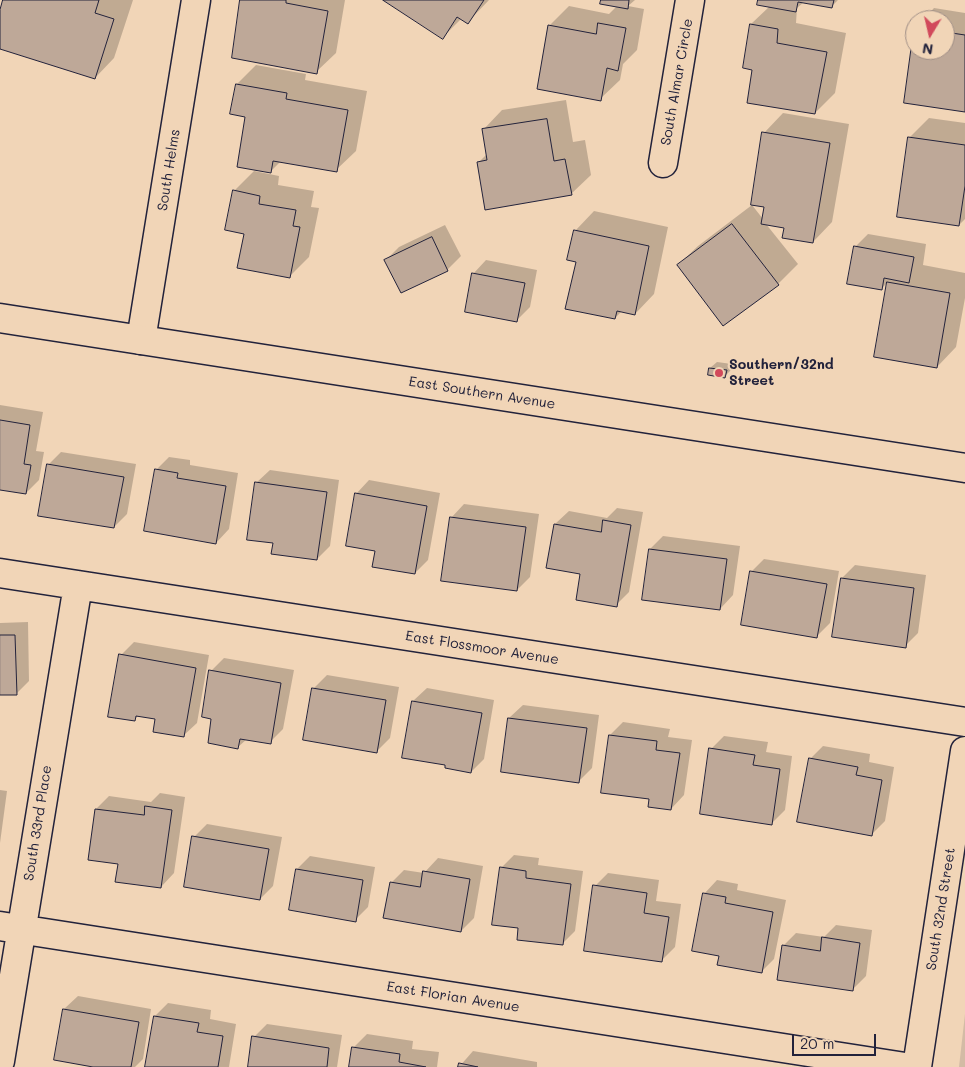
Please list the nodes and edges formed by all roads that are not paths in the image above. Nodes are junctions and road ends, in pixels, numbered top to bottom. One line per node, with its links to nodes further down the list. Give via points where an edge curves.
1 (196, 0): 5 (street, South Helms)
2 (690, 0): 3 (street, South Almar Circle)
3 (663, 163)
4 (0, 318): 5 (street, East Southern Avenue)
5 (141, 340): 6 (street, East Southern Avenue)
6 (965, 468)
7 (0, 573): 8 (street, East Flossmoor Avenue)
8 (78, 585): 9 (street, East Flossmoor Avenue); 11 (street, South 33rd Place)
9 (965, 722)
10 (965, 751): 14 (street, South 32nd Street)
11 (10, 928): 12 (street, South 33rd Place); 13 (street, East Florian Avenue)
12 (0, 1061)
13 (905, 1067)
14 (917, 1067)

